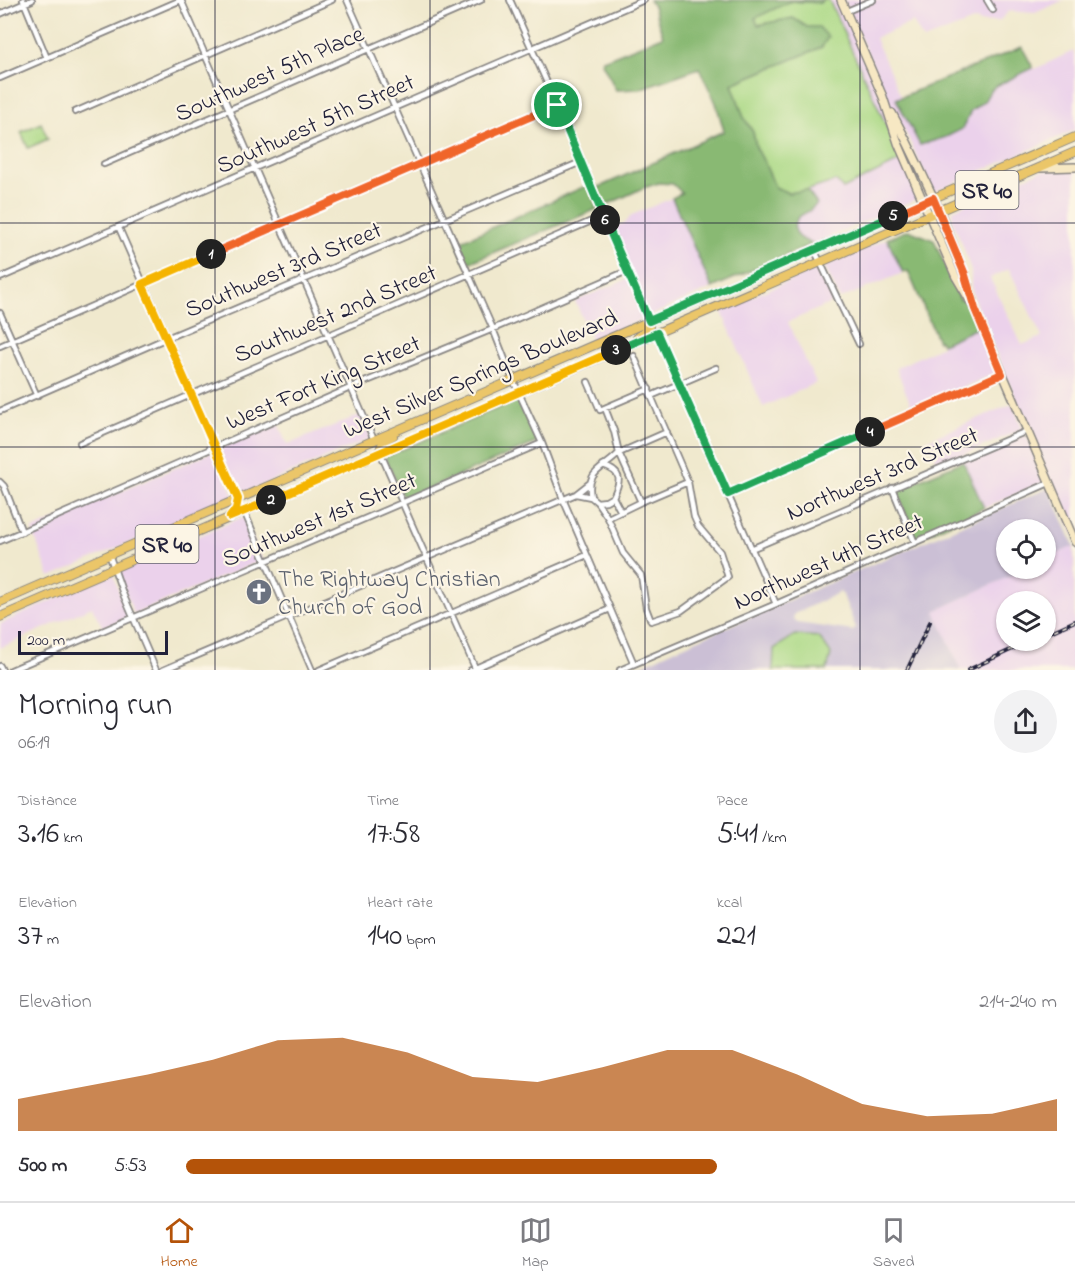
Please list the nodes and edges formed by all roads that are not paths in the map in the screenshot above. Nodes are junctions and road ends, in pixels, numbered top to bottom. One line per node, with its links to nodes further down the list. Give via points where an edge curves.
1 (32, 0): 11 (street)
2 (181, 0): 17 (street); 18 (street)
3 (332, 0): 17 (street)
4 (347, 0): 16 (street)
5 (481, 0): 16 (street, Southwest 5th Place)
6 (510, 0): 15 (street)
7 (644, 0): 15 (street, Southwest 5th Street)
8 (842, 0): 13 (main road)
9 (873, 0): 13 (street)
10 (987, 0): 12 (street)
11 (23, 2): 14 (street); 18 (street)
12 (993, 10)
13 (847, 11): 20 (main road)
14 (0, 14)
15 (531, 48): 21 (street); 22 (street, Southwest 5th Street)
16 (368, 49): 22 (street); 23 (street, Southwest 5th Place)
17 (205, 56): 23 (street); 24 (street)
18 (47, 58): 19 (street)
19 (0, 78)
20 (883, 97): 33 (main road); 34 (main road)
21 (557, 105): 27 (street); 29 (street)
22 (394, 108): 29 (street); 31 (street, Southwest 5th Street)
23 (229, 109): 28 (street, Southwest 5th Place); 31 (street)
24 (75, 112)
25 (1075, 136): 33 (main road, West Silver Springs Boulevard / SR 40)
26 (1075, 152): 32 (main road, West Silver Springs Boulevard / SR 40)
27 (581, 162): 37 (street); 38 (street, Southwest 3rd Street)
28 (104, 164)
29 (419, 164): 38 (street); 39 (street)
30 (1075, 167): 32 (main road)
31 (255, 168): 39 (street); 40 (street, Southwest 5th Street)
32 (1035, 169): 35 (main road, West Silver Springs Boulevard / SR 40)
33 (933, 198): 34 (main road, West Silver Springs Boulevard / SR 40); 35 (main road)
34 (923, 202): 36 (main road); 41 (main road, West Silver Springs Boulevard / SR 40)
35 (939, 211): 36 (main road, West Silver Springs Boulevard / SR 40); 48 (main road)
36 (929, 215): 42 (main road, West Silver Springs Boulevard / SR 40); 48 (main road, via 956,277)
37 (603, 216): 43 (street); 44 (street, Southwest 2nd Street)
38 (444, 220): 44 (street); 46 (street, Southwest 3rd Street)
39 (280, 224): 46 (street); 47 (street)
40 (119, 228): 45 (street, Southwest 5th Street); 47 (street)
41 (814, 249): 42 (street); 49 (main road, West Silver Springs Boulevard / SR 40)
42 (819, 262): 53 (main road, West Silver Springs Boulevard / SR 40); 58 (street)
43 (627, 271): 51 (street); 52 (street, West Fort King Street)
44 (468, 275): 52 (street); 54 (street, Southwest 2nd Street)
45 (0, 278)
46 (305, 280): 54 (street); 55 (street, Southwest 3rd Street)
47 (142, 284): 55 (street); 56 (street)
48 (975, 309): 62 (main road)
49 (670, 312): 51 (main road, West Silver Springs Boulevard / SR 40); 53 (main road, via 658,325)
50 (0, 313): 56 (street)
51 (649, 321): 57 (main road, via 649,328); 63 (main road, West Silver Springs Boulevard / SR 40)
52 (493, 329): 63 (street); 66 (street, West Fort King Street)
53 (657, 333): 57 (main road, West Silver Springs Boulevard / SR 40); 65 (street)
54 (328, 335): 66 (street); 69 (street, Southwest 2nd Street)
55 (167, 338): 69 (street); 70 (street, Southwest 3rd Street)
56 (12, 341): 59 (street); 70 (street)
57 (632, 343): 68 (main road, West Silver Springs Boulevard / SR 40)
58 (859, 344)
59 (0, 346)
60 (634, 356): 67 (street)
61 (716, 368): 65 (street)
62 (1002, 374): 75 (main road); 92 (street)
63 (513, 380): 68 (street); 74 (main road, West Silver Springs Boulevard / SR 40)
64 (588, 382): 72 (street, via 600,410)
65 (680, 384): 71 (street); 92 (street)
66 (350, 388): 77 (street); 80 (street, West Fort King Street)
67 (649, 390): 71 (street); 72 (street)
68 (519, 392): 79 (street); 81 (main road, West Silver Springs Boulevard / SR 40)
69 (191, 394): 78 (street, Southwest 2nd Street); 80 (street)
70 (37, 396): 73 (street, Southwest 3rd Street)
71 (651, 396): 76 (street)
72 (605, 408): 82 (street)
73 (0, 411)
74 (433, 414): 77 (main road, West Silver Springs Boulevard / SR 40); 81 (main road, via 429,420 387,439)
75 (1027, 431): 88 (main road); 89 (street, Northwest 3rd Street)
76 (667, 432): 82 (street); 86 (street)
77 (374, 440): 84 (main road, via 366,455); 90 (main road, West Silver Springs Boulevard / SR 40)
78 (80, 442)
79 (542, 443): 96 (street); 99 (street, Southwest 1st Street)
80 (215, 448): 95 (street); 104 (street, West Fort King Street)
81 (380, 452): 84 (main road, West Silver Springs Boulevard / SR 40); 99 (street)
82 (619, 453): 83 (street); 98 (street)
83 (603, 466): 87 (street); 94 (street, via 618,476)
84 (334, 472): 100 (main road, West Silver Springs Boulevard / SR 40)
85 (0, 482): 104 (street)
86 (688, 482): 98 (street); 103 (street, via 694,517 720,552 728,577 681,611 651,621 641,575 623,553)
87 (590, 483): 91 (street); 93 (street)
88 (1049, 483): 106 (main road); 107 (street, Northwest 4th Street)
89 (892, 488): 107 (street); 108 (street, Northwest 3rd Street)
90 (253, 492): 95 (main road, West Silver Springs Boulevard / SR 40); 100 (main road)
91 (576, 494): 93 (street); 96 (street)
92 (728, 494): 108 (street)
93 (591, 497): 97 (street)
94 (613, 497): 97 (street); 101 (street)
95 (238, 499): 102 (main road); 109 (main road, West Silver Springs Boulevard / SR 40)
96 (563, 499): 110 (street); 111 (street)
97 (597, 501): 103 (street)
98 (641, 502): 101 (street)
99 (402, 503): 111 (street); 112 (street, Southwest 1st Street)
100 (244, 511): 102 (main road, West Silver Springs Boulevard / SR 40); 112 (street)
101 (621, 512): 103 (street)
102 (230, 517): 113 (main road, West Silver Springs Boulevard / SR 40)
103 (608, 518)
104 (22, 531): 105 (street, West Fort King Street)
105 (0, 541)
106 (1075, 542)
107 (915, 543): 115 (street, Northwest 4th Street)
108 (751, 549): 115 (street)
109 (109, 554): 113 (street); 114 (main road, West Silver Springs Boulevard / SR 40)
110 (587, 555): 116 (street); 117 (street)
111 (426, 558): 117 (street); 118 (street)
112 (265, 561): 118 (street); 120 (street, Southwest 1st Street)
113 (114, 567): 119 (main road, West Silver Springs Boulevard / SR 40); 120 (street)
114 (0, 602)
115 (776, 604): 121 (street, Northwest 4th Street)
116 (610, 609): 121 (street); 123 (street)
117 (451, 614): 123 (street); 129 (street)
118 (289, 616): 127 (street); 128 (street)
119 (0, 617)
120 (132, 618): 125 (street, Southwest 1st Street); 126 (street)
121 (634, 664): 130 (street, Northwest 4th Street)
122 (0, 666): 124 (street)
123 (474, 669)
124 (2, 670)
125 (11, 670)
126 (156, 670)
127 (163, 670)
128 (312, 670)
129 (319, 670)
130 (620, 670)

